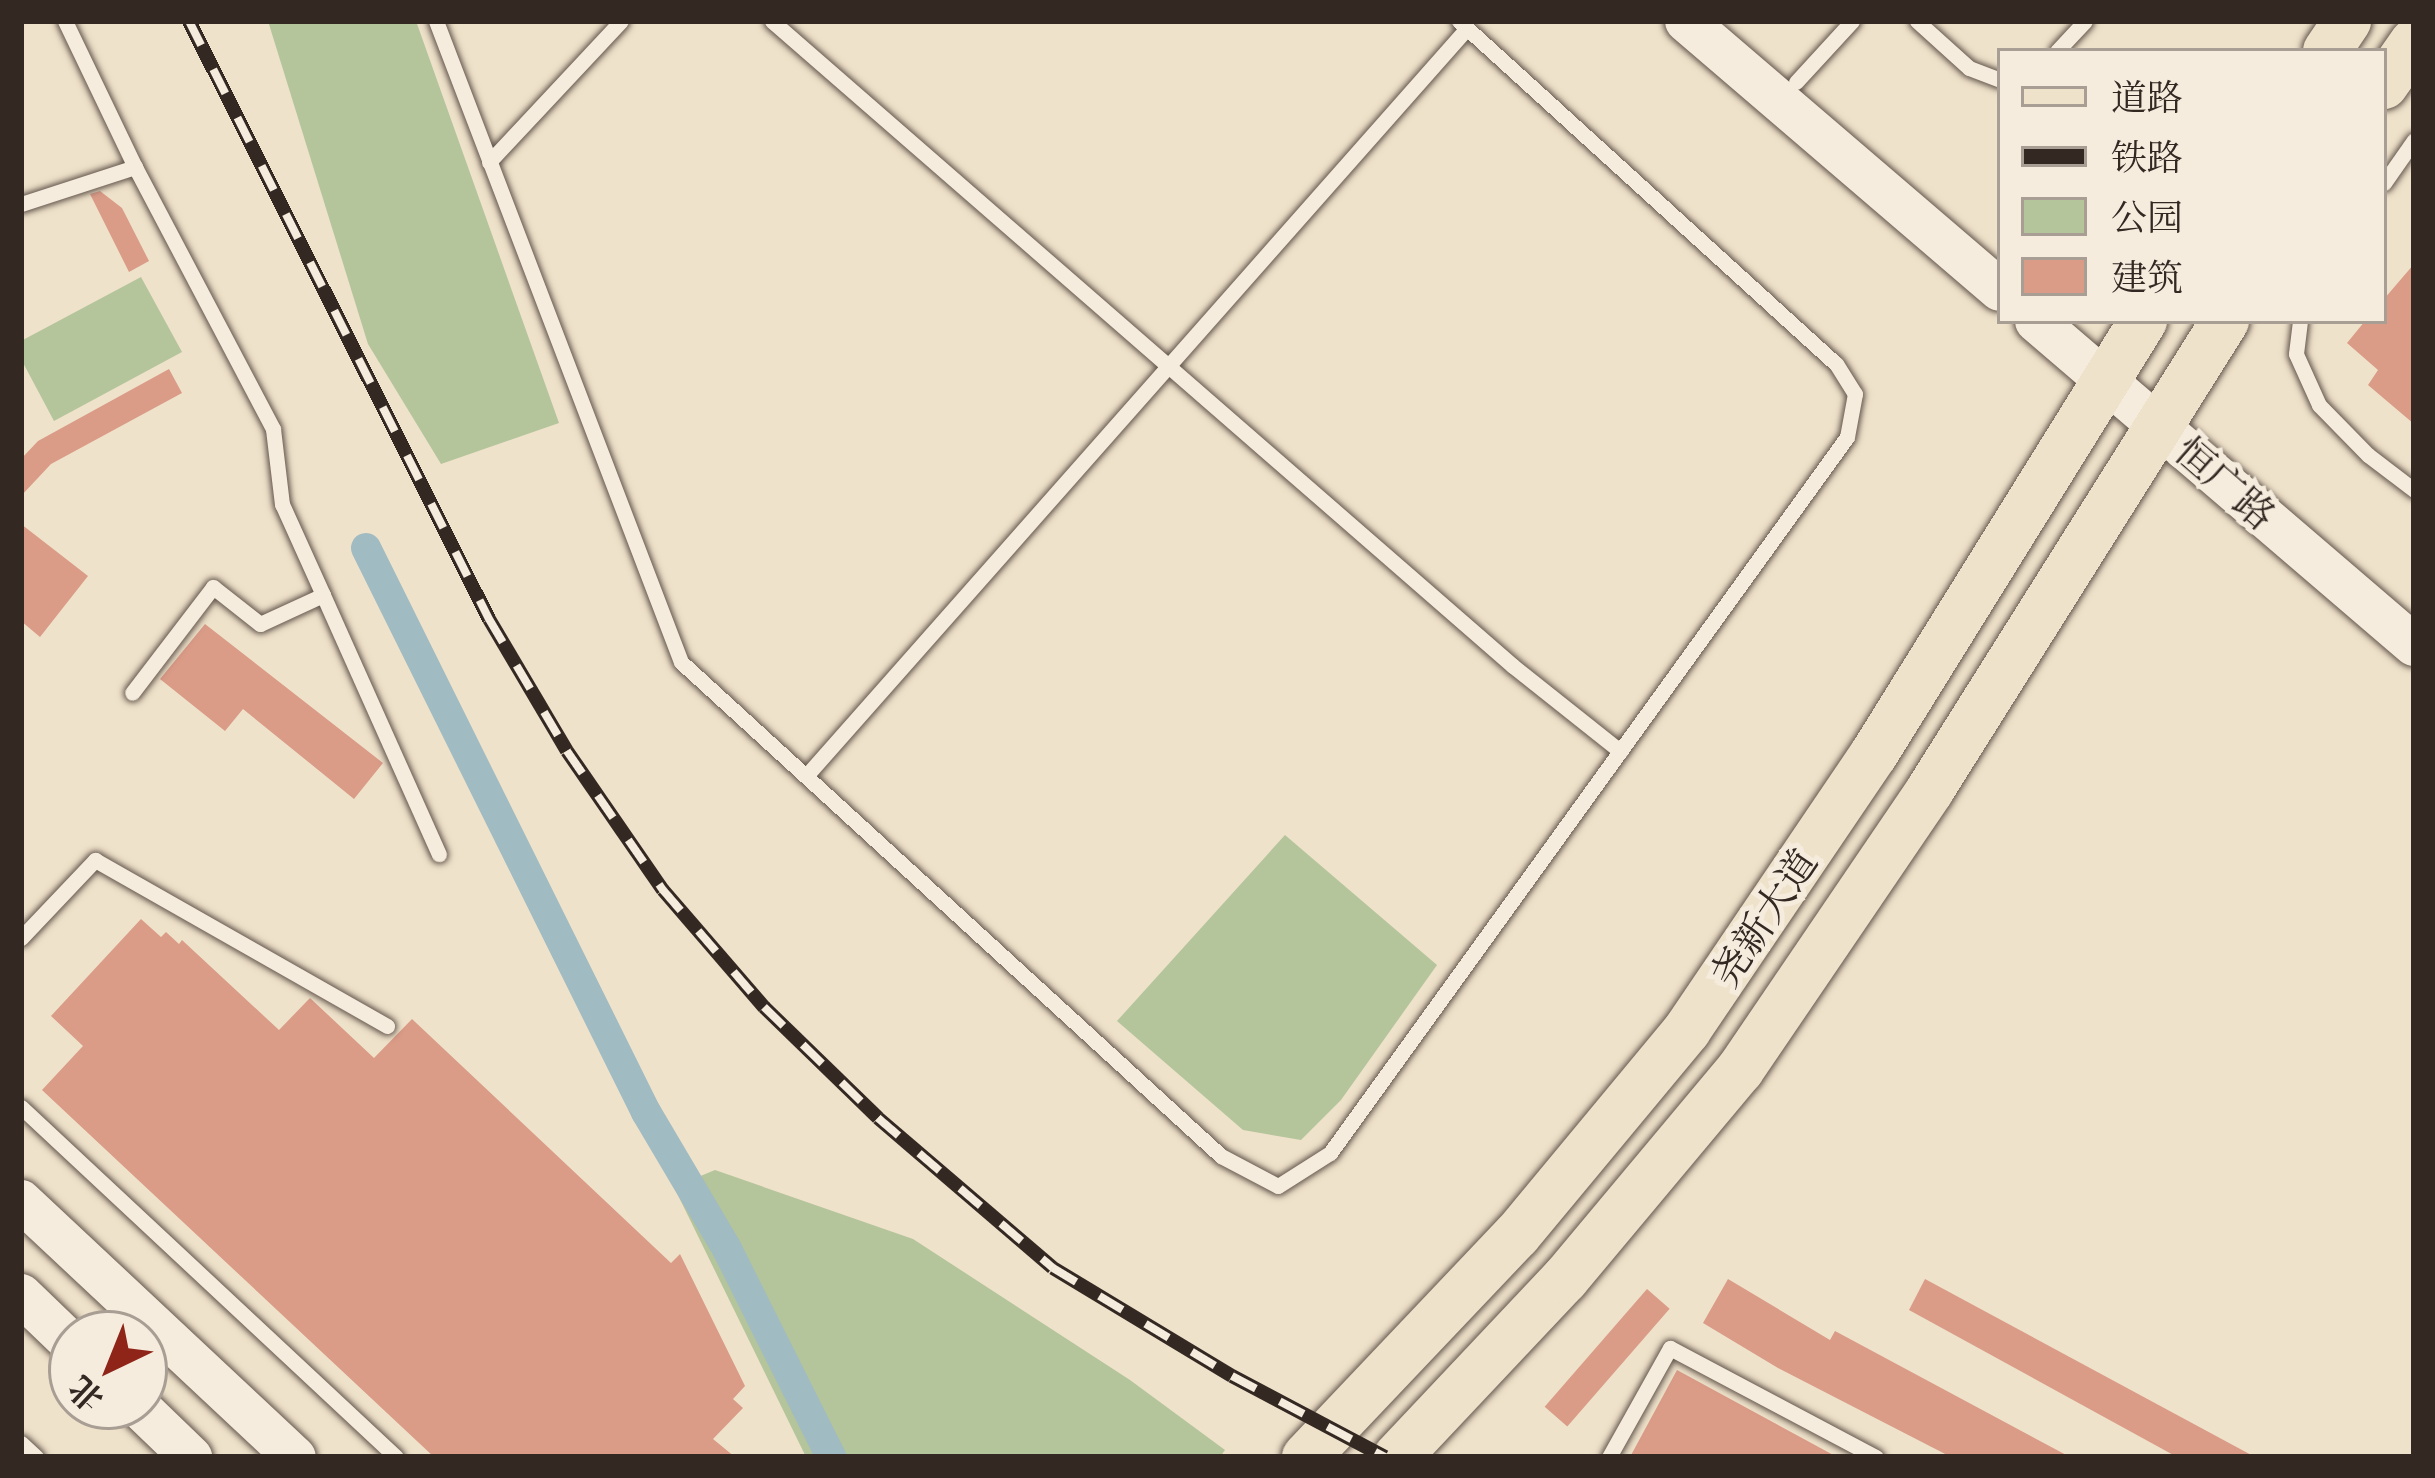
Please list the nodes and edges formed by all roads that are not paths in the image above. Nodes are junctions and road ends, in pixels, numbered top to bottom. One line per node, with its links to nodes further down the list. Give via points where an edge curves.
1 (65, 21): 20 (lane)
2 (436, 21): 19 (lane)
3 (621, 21): 19 (lane)
4 (772, 21): 30 (lane)
5 (1686, 21): 24 (street)
6 (1726, 21): 17 (street)
7 (1852, 21): 17 (lane)
8 (1916, 21): 15 (lane, via 1969,68)
9 (2085, 21): 13 (lane)
10 (2348, 21): 14 (main road)
11 (1463, 24): 30 (lane); 38 (lane, via 1836,364 1855,394 1847,437)
12 (2414, 42): 16 (main road)
13 (2060, 48)
14 (2329, 48)
15 (1997, 79)
16 (2387, 81)
17 (1796, 82): 23 (street)
18 (2413, 144): 21 (lane)
19 (489, 162): 39 (lane, via 681,662)
20 (135, 167): 22 (lane); 34 (lane, via 273,429 282,504)
21 (2387, 179)
22 (21, 204)
23 (1997, 257)
24 (1997, 287)
25 (2040, 324): 31 (street, 恒广路)
26 (2071, 324): 31 (street, 恒广路)
27 (2141, 324): 31 (main road, 尧新大道)
28 (2223, 324): 32 (main road, 尧新大道)
29 (2300, 324): 33 (lane, via 2296,354 2319,405)
30 (1168, 366): 38 (lane); 39 (lane)
31 (2112, 373): 32 (street, 恒广路); 53 (main road, 尧新大道, via 1874,754 1687,1030 1516,1234)
32 (2165, 417): 35 (street, 恒广路); 36 (street, 恒广路); 54 (main road, 尧新大道, via 1930,790 1740,1070 1565,1279)
33 (2414, 490)
34 (323, 595): 37 (lane, via 260,623 213,587); 40 (lane)
35 (2414, 613)
36 (2414, 645)
37 (132, 693)
38 (1620, 751): 39 (lane, via 1330,1154 1278,1186 1221,1156)
39 (806, 776)
40 (439, 854)
41 (21, 938): 42 (lane, via 95,860)
42 (387, 1026)
43 (21, 1107): 52 (lane)
44 (21, 1201): 51 (street)
45 (21, 1295): 46 (street)
46 (48, 1321)
47 (163, 1430): 50 (street)
48 (21, 1443): 49 (lane)
49 (37, 1457)
50 (191, 1457)
51 (295, 1457)
52 (396, 1457)
53 (1306, 1457)
54 (1397, 1457)
55 (1609, 1457): 56 (lane, via 1670,1348)
56 (1876, 1457)

